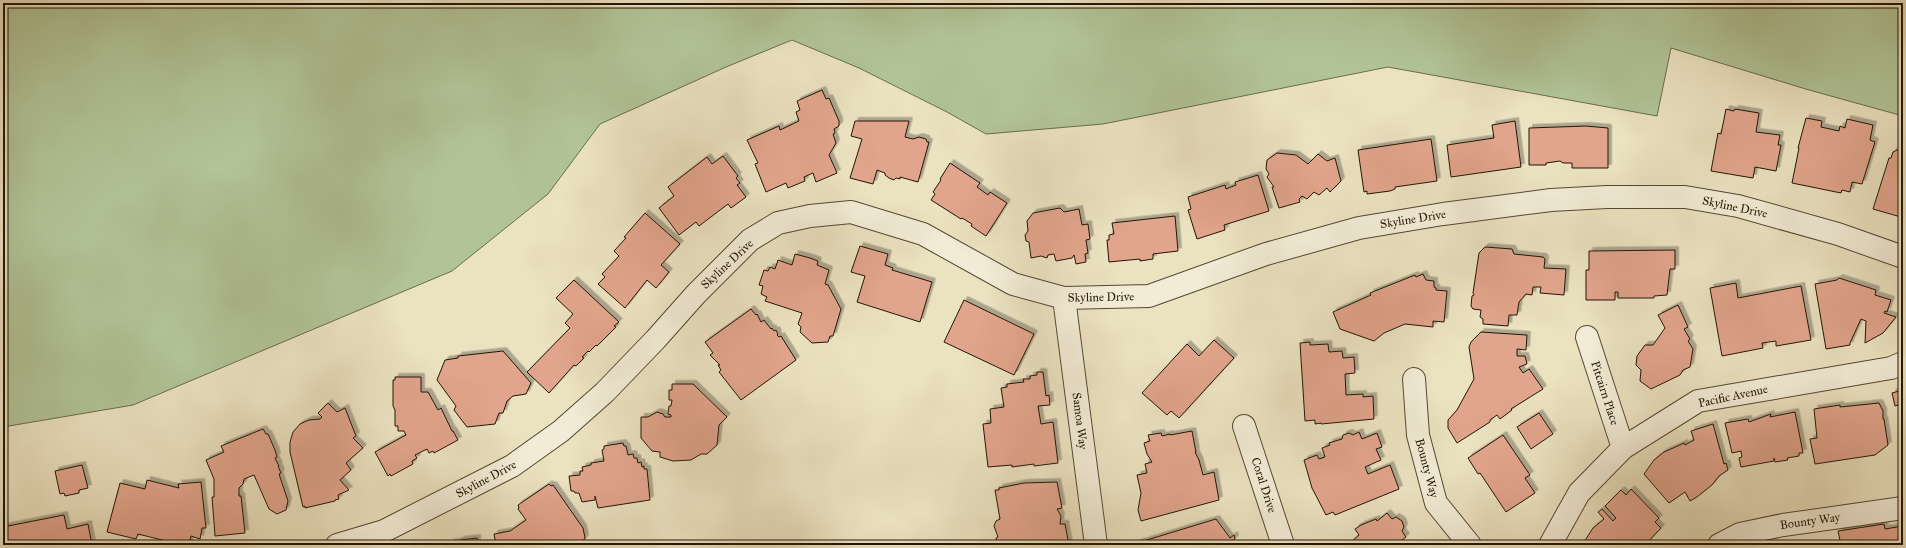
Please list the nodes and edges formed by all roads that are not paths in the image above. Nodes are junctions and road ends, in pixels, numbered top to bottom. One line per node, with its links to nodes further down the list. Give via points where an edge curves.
1 (1903, 257): 2 (street, Skyline Drive, via 1838,234 1738,206 1685,197 1607,197 1551,200 1359,228 1266,254 1149,296)
2 (1064, 298): 9 (street, Skyline Drive, via 1013,284 923,234 851,212 810,216 778,223 750,240 605,392 561,431 512,466 447,500 384,531); 10 (street, Samoa Way)
3 (1587, 337): 7 (street, Pitcairn Place)
4 (1903, 363): 7 (street, Pacific Avenue, via 1891,368 1698,401)
5 (1414, 379): 12 (street, Bounty Way, via 1418,435 1436,504)
6 (1244, 426): 11 (street, Coral Drive)
7 (1623, 448): 13 (street, Pacific Avenue, via 1579,493)
8 (1903, 508): 14 (street, Bounty Way, via 1783,525 1740,534)
9 (337, 545)
10 (1096, 545)
11 (1283, 545)
12 (1470, 545)
13 (1550, 545)
14 (1719, 545)

